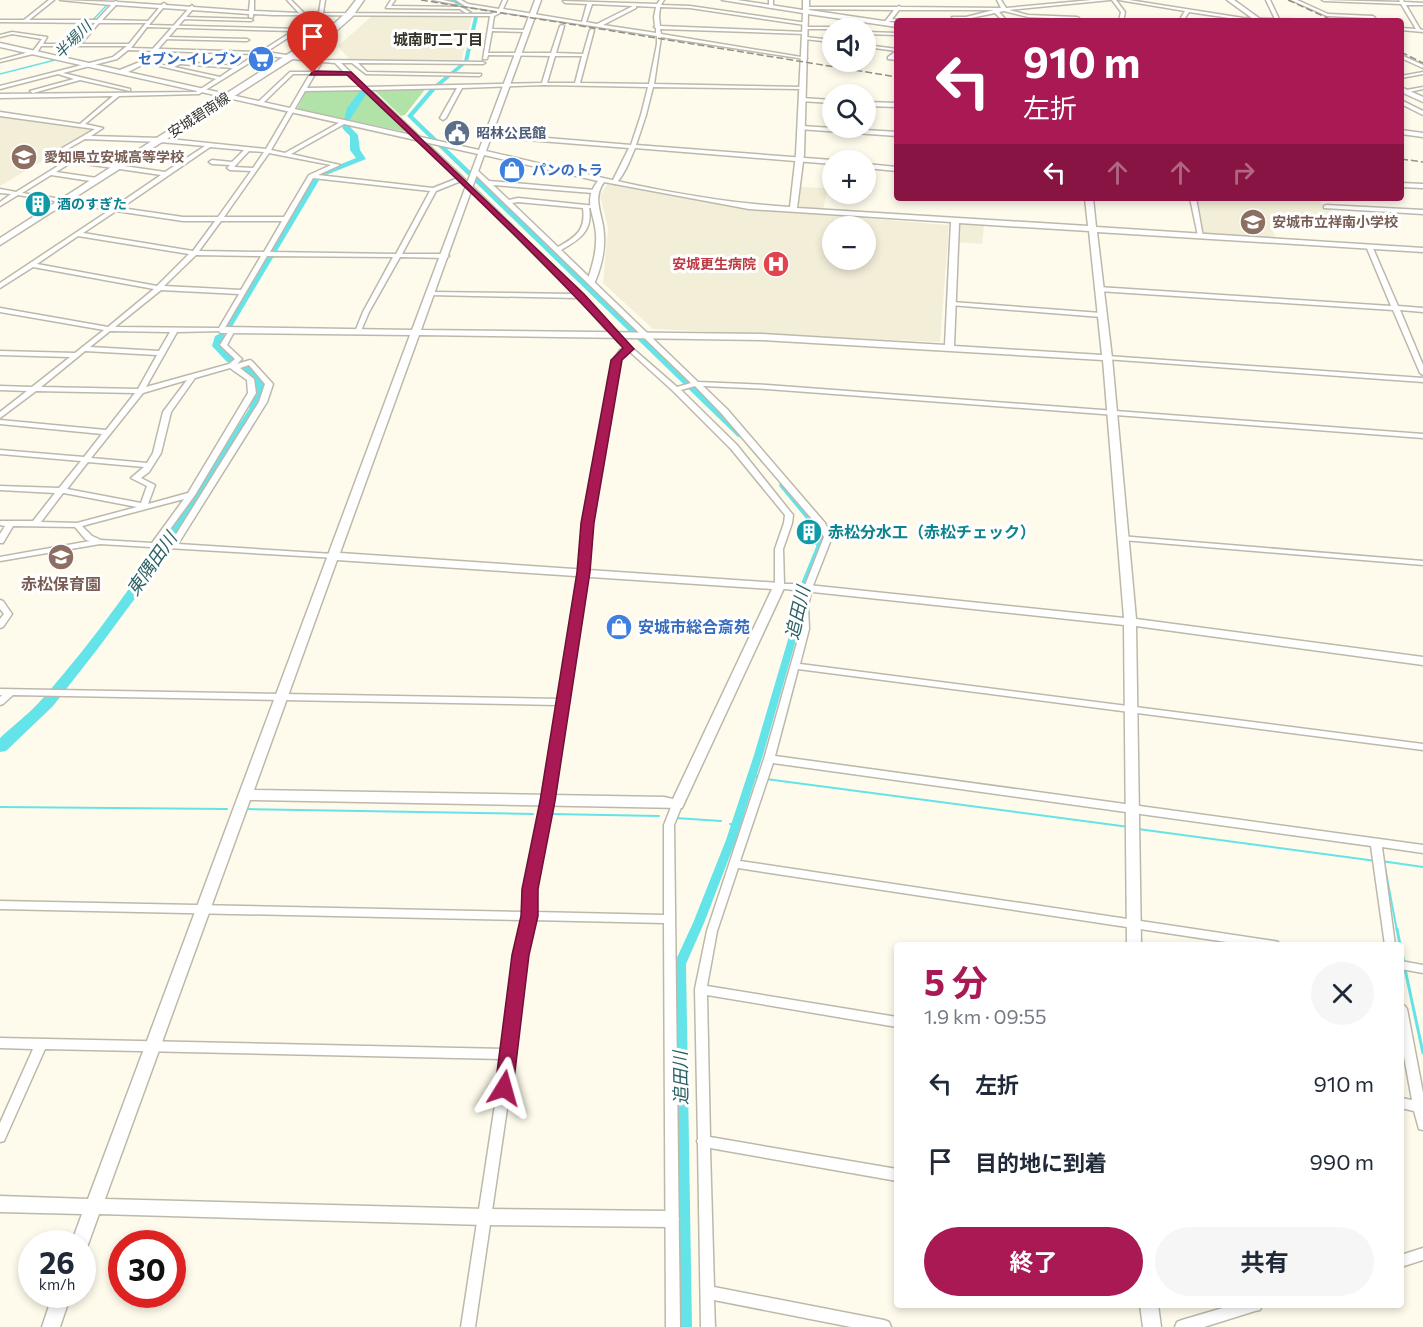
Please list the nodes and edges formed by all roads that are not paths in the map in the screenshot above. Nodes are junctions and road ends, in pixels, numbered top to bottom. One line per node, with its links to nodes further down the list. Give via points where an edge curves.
1 (52, 0): 85 (street)
2 (62, 0): 34 (street)
3 (167, 0): 44 (street)
4 (215, 0): 55 (street)
5 (252, 0): 59 (street)
6 (290, 0): 62 (street)
7 (323, 0): 63 (street)
8 (360, 0): 64 (main road, 安城碧南線)
9 (393, 0): 47 (street)
10 (409, 0): 48 (street, via 424,3)
11 (436, 0): 35 (street)
12 (505, 0): 60 (street)
13 (538, 0): 68 (street)
14 (662, 0): 45 (street)
15 (725, 0): 39 (street)
16 (806, 0): 56 (street)
17 (834, 0): 50 (street)
18 (871, 0): 51 (street)
19 (896, 0): 52 (street)
20 (961, 0): 54 (street)
21 (999, 0): 57 (street)
22 (1108, 0): 40 (street)
23 (1114, 0): 76 (street, via 1123,12)
24 (1121, 0): 32 (street)
25 (1161, 0): 41 (street)
26 (1230, 0): 79 (street)
27 (1268, 0): 80 (street)
28 (1293, 0): 81 (street, via 1327,15)
29 (1324, 0): 33 (street)
30 (566, 1): 38 (street); 89 (street)
31 (697, 1): 49 (street)
32 (1135, 1): 41 (street)
33 (1364, 1): 37 (street); 82 (street)
34 (116, 2): 44 (street); 86 (street)
35 (456, 2): 60 (street)
36 (1055, 2): 40 (street); 57 (street)
37 (1402, 2): 42 (street); 104 (street)
38 (590, 3): 43 (street); 91 (street)
39 (771, 3): 56 (street)
40 (1064, 3): 75 (street)
41 (1155, 4): 58 (street)
42 (1423, 4)
43 (637, 5): 45 (street); 96 (street)
44 (163, 6): 46 (street); 90 (street)
45 (658, 6): 49 (street); 94 (street)
46 (192, 7): 55 (street); 69 (street)
47 (388, 7): 48 (street); 67 (street)
48 (421, 7): 65 (street, via 461,8)
49 (690, 7): 102 (street)
50 (833, 7): 51 (street); 56 (street)
51 (873, 7): 52 (street)
52 (899, 7): 53 (street); 87 (street)
53 (949, 8): 54 (street); 70 (street)
54 (964, 8): 57 (street)
55 (211, 9): 59 (street)
56 (805, 10): 87 (street); 102 (street)
57 (1005, 10): 61 (street); 74 (street)
58 (1188, 10): 77 (street); 78 (street)
59 (252, 11): 62 (street); 83 (street)
60 (500, 11): 66 (street); 68 (street)
61 (998, 13): 71 (street); 72 (street); 73 (street)
62 (303, 14): 63 (street)
63 (321, 14): 64 (street)
64 (349, 15): 67 (street); 129 (main road, 安城碧南線)
65 (476, 15): 66 (street); 67 (street)
66 (492, 15): 100 (street)
67 (381, 16)
68 (532, 16): 89 (street); 103 (street)
69 (183, 18): 83 (street); 93 (street)
70 (954, 18)
71 (966, 18)
72 (1002, 18)
73 (1027, 18)
74 (1051, 18)
75 (1073, 18)
76 (1122, 18)
77 (1183, 18)
78 (1245, 18)
79 (1256, 18)
80 (1277, 18)
81 (1362, 18)
82 (1373, 18)
83 (251, 20): 98 (street)
84 (0, 21): 85 (street)
85 (25, 21): 86 (street); 105 (street)
86 (97, 22): 90 (street); 116 (street)
87 (887, 22): 88 (street); 92 (street)
88 (894, 22)
89 (560, 23): 91 (street); 127 (street)
90 (148, 24): 93 (street); 117 (street)
91 (583, 24): 96 (street)
92 (894, 24)
93 (176, 27): 95 (street); 111 (street)
94 (656, 27): 101 (street); 108 (street)
95 (215, 28): 98 (street); 112 (street)
96 (595, 28): 108 (street); 128 (street)
97 (1404, 28): 104 (street)
98 (253, 29): 113 (street); 124 (street, via 298,30)
99 (822, 29): 102 (street)
100 (491, 30): 103 (street); 125 (street)
101 (746, 30): 102 (street); 118 (street)
102 (805, 30): 110 (street); 131 (street)
103 (526, 31): 126 (street)
104 (1421, 31)
105 (12, 33): 109 (street); 115 (street, via 45,38)
106 (876, 33): 107 (street)
107 (894, 34)
108 (658, 35): 118 (street); 160 (street)
109 (0, 36)
110 (822, 37)
111 (166, 38): 112 (street); 120 (street)
112 (204, 39): 113 (street)
113 (247, 40): 123 (street)
114 (0, 45): 122 (street)
115 (41, 45): 116 (street); 122 (street)
116 (78, 45): 117 (street)
117 (129, 47): 120 (street); 139 (street, via 115,58)
118 (739, 47): 131 (street)
119 (876, 48): 121 (street)
120 (156, 50): 123 (street); 135 (street)
121 (894, 51)
122 (35, 52): 132 (street); 139 (street)
123 (234, 52): 124 (street)
124 (261, 53): 129 (street); 142 (street)
125 (487, 54): 126 (street); 137 (street)
126 (518, 55): 127 (street); 155 (street)
127 (554, 55): 128 (street); 156 (street)
128 (586, 55): 157 (street)
129 (290, 57): 133 (street); 175 (main road, 安城碧南線)
130 (1404, 57): 138 (street)
131 (805, 58): 165 (street)
132 (0, 61)
133 (320, 61): 134 (street); 146 (street)
134 (336, 61): 136 (street); 147 (street)
135 (144, 62): 141 (street); 144 (street)
136 (354, 62): 137 (street); 148 (street)
137 (483, 63): 150 (street)
138 (1416, 63): 140 (street); 143 (street)
139 (88, 65): 144 (street); 145 (street)
140 (1404, 65)
141 (169, 67): 142 (street, via 180,63); 153 (street)
142 (238, 67): 153 (street)
143 (1423, 67)
144 (121, 72): 167 (street)
145 (57, 73): 152 (street); 158 (street)
146 (313, 73): 147 (street); 168 (street); 180 (street, via 292,73)
147 (349, 73): 163 (street)
148 (366, 73): 150 (street); 164 (street)
149 (1423, 74): 151 (street)
150 (479, 75): 159 (street)
151 (1404, 77)
152 (79, 78): 170 (street, via 131,91); 172 (street)
153 (220, 78): 167 (street)
154 (0, 79): 158 (street)
155 (507, 84): 156 (street); 159 (street); 192 (street)
156 (544, 84): 157 (street)
157 (577, 84): 160 (street)
158 (11, 85): 162 (street)
159 (475, 85): 161 (street)
160 (650, 85): 165 (street); 197 (street)
161 (461, 86): 164 (street); 186 (street)
162 (0, 88)
163 (365, 88): 164 (street); 168 (street); 195 (street)
164 (382, 88)
165 (802, 88): 177 (street)
166 (1423, 88): 171 (street)
167 (202, 90): 170 (street); 175 (street)
168 (303, 90): 183 (street)
169 (118, 94): 170 (street); 172 (street); 188 (street)
170 (127, 94)
171 (1404, 94)
172 (20, 95): 174 (street)
173 (1404, 95): 178 (street)
174 (0, 96)
175 (229, 96): 180 (street); 196 (main road, 安城碧南線)
176 (1404, 97): 184 (street)
177 (802, 100): 179 (street); 189 (street)
178 (1423, 100)
179 (822, 101)
180 (260, 103): 183 (street)
181 (876, 104): 182 (street)
182 (894, 105)
183 (292, 110): 187 (street); 199 (street)
184 (1423, 113)
185 (0, 114): 188 (street)
186 (443, 118)
187 (344, 122): 195 (street); 203 (street)
188 (81, 125): 194 (street, via 100,128)
189 (801, 129): 191 (street); 204 (street)
190 (1404, 132): 193 (street)
191 (894, 134)
192 (488, 135): 197 (street); 200 (street)
193 (1423, 135)
194 (84, 137): 196 (street); 205 (street, via 50,157)
195 (416, 138): 200 (street); 217 (street)
196 (160, 140): 198 (street); 209 (main road, 安城碧南線)
197 (634, 146): 204 (street); 220 (street)
198 (207, 147): 201 (street); 215 (street)
199 (268, 152): 201 (street); 203 (street); 212 (street)
200 (481, 152): 213 (street); 218 (street)
201 (245, 153): 202 (street); 208 (street)
202 (222, 154)
203 (285, 154): 216 (street, via 337,165)
204 (799, 159): 206 (street); 237 (street)
205 (70, 161): 209 (street); 214 (street)
206 (822, 161)
207 (212, 162): 208 (street)
208 (234, 164): 212 (street, via 230,168)
209 (118, 167): 215 (street); 219 (main road, 安城碧南線)
210 (876, 167): 211 (street)
211 (894, 169)
212 (255, 170): 240 (street)
213 (475, 171): 221 (street); 222 (street)
214 (50, 173): 219 (street); 228 (street)
215 (165, 174): 235 (street)
216 (311, 176): 225 (street); 239 (street)
217 (461, 179): 222 (street); 225 (street)
218 (603, 179): 220 (street); 226 (street)
219 (97, 180): 229 (main road, 安城碧南線)
220 (615, 182): 237 (street, via 697,199)
221 (487, 183): 226 (street); 232 (street)
222 (470, 184): 252 (street); 260 (street)
223 (1404, 185): 224 (street)
224 (1423, 186)
225 (434, 190): 251 (street)
226 (593, 190): 236 (street)
227 (0, 191): 228 (street)
228 (17, 193): 229 (street); 233 (street)
229 (65, 200): 235 (street); 245 (main road, 安城碧南線)
230 (1089, 201): 242 (street)
231 (1194, 201): 244 (street)
232 (509, 202): 236 (street); 247 (street)
233 (0, 204)
234 (1326, 207): 238 (street)
235 (116, 208): 240 (street, via 183,219); 243 (street)
236 (590, 208): 247 (street, via 582,233); 254 (street, via 600,230 597,266)
237 (793, 211): 241 (street)
238 (1423, 212)
239 (284, 219): 240 (street); 250 (street)
240 (220, 220): 249 (street)
241 (955, 221): 242 (street); 261 (street)
242 (1092, 230): 244 (street); 257 (street)
243 (76, 234): 249 (street); 253 (street)
244 (1201, 236): 246 (street)
245 (0, 242)
246 (1369, 246): 248 (street); 262 (street)
247 (557, 250): 254 (street)
248 (1423, 250)
249 (194, 253): 250 (street); 256 (street)
250 (265, 254): 251 (street); 258 (street)
251 (399, 255): 252 (street); 272 (street)
252 (446, 255): 259 (street)
253 (32, 265): 255 (street); 256 (street)
254 (591, 282): 275 (street)
255 (0, 286)
256 (158, 288): 258 (street); 268 (street)
257 (1098, 289): 262 (street); 266 (street)
258 (243, 292): 270 (street)
259 (431, 293): 260 (street); 273 (street)
260 (579, 294): 274 (street)
261 (952, 304): 266 (street); 276 (street)
262 (1396, 308): 264 (street); 284 (street)
263 (0, 310): 265 (street)
264 (1423, 310)
265 (12, 312): 267 (street); 268 (street)
266 (1101, 315): 282 (street)
267 (0, 321)
268 (110, 329): 269 (street); 277 (street)
269 (175, 329): 270 (street); 280 (street)
270 (221, 330): 271 (street)
271 (232, 330): 272 (street); 283 (street, via 223,345 239,358)
272 (358, 332): 273 (street)
273 (416, 333): 274 (street); 313 (street)
274 (614, 335): 275 (street); 278 (street)
275 (645, 335): 276 (street, via 774,337); 287 (street)
276 (949, 348): 282 (street)
277 (85, 349): 280 (street); 281 (street)
278 (629, 349): 290 (street); 316 (street, via 616,360)
279 (0, 353): 281 (street)
280 (160, 353): 291 (street)
281 (78, 355): 289 (street)
282 (1107, 358): 286 (street); 292 (street)
283 (233, 367): 285 (street); 302 (street, via 250,379 252,393); 312 (street, via 246,362 262,374 269,384 263,402)
284 (1423, 374)
285 (192, 378): 291 (street); 299 (street, via 167,412 158,453)
286 (1423, 380)
287 (692, 385): 290 (street); 292 (street); 318 (street, via 754,444 825,530 826,542)
288 (0, 388): 289 (street)
289 (36, 389): 291 (street); 293 (street)
290 (676, 389): 317 (street, via 734,447 789,515 789,526 780,542)
291 (140, 391): 295 (street)
292 (1112, 412): 296 (street); 308 (street)
293 (0, 416)
294 (0, 422): 295 (street)
295 (108, 432): 298 (street)
296 (1423, 436)
297 (0, 452): 298 (street)
298 (86, 461): 299 (street); 301 (street)
299 (149, 465): 303 (street, via 135,478 151,485)
300 (0, 488): 301 (street)
301 (64, 491): 303 (street); 306 (street)
302 (191, 495): 303 (street); 311 (street)
303 (145, 506): 307 (street)
304 (0, 523): 305 (street)
305 (10, 524): 306 (street); 309 (street)
306 (35, 524): 307 (street)
307 (77, 525): 310 (street)
308 (1123, 538): 315 (street); 320 (street)
309 (0, 541)
310 (100, 542): 311 (street); 314 (street)
311 (154, 546): 312 (street)
312 (171, 547): 313 (street)
313 (333, 556): 316 (street); 326 (street)
314 (0, 559)
315 (1423, 563)
316 (583, 572): 317 (street); 328 (street)
317 (779, 586): 318 (street); 334 (street)
318 (803, 588): 320 (street); 323 (street, via 805,629)
319 (0, 603): 321 (street, via 8,614)
320 (1130, 622): 322 (street); 329 (street)
321 (0, 625)
322 (1423, 661)
323 (795, 666): 329 (street); 331 (street)
324 (0, 692): 325 (street)
325 (11, 692): 326 (street); 327 (street)
326 (282, 697): 328 (street); 332 (street)
327 (0, 702)
328 (563, 702): 333 (street)
329 (1130, 709): 330 (street); 335 (street)
330 (1423, 747)
331 (769, 759): 335 (street); 338 (street)
332 (247, 795): 333 (street); 340 (street)
333 (548, 801): 334 (street); 341 (street, via 530,889)
334 (677, 805): 342 (street, via 669,825)
335 (1132, 808): 336 (street); 343 (street)
336 (1376, 843): 337 (street); 346 (street)
337 (1423, 849)
338 (735, 864): 343 (street); 349 (street, via 712,931)
339 (0, 905): 340 (street)
340 (204, 910): 341 (street); 354 (street)
341 (529, 916): 342 (street); 355 (street, via 520,955)
342 (668, 919): 365 (street)
343 (1134, 923): 344 (street); 345 (street)
344 (1134, 942)
345 (1255, 942)
346 (1390, 942)
347 (1404, 966): 348 (street)
348 (1423, 969)
349 (701, 989): 350 (street); 360 (street)
350 (894, 1021)
351 (1404, 1024): 357 (street)
352 (0, 1043): 353 (street)
353 (41, 1044): 354 (street); 359 (street)
354 (153, 1045): 355 (street); 363 (street)
355 (509, 1054): 364 (street)
356 (1404, 1104): 357 (street)
357 (1421, 1107): 358 (street)
358 (1423, 1125)
359 (0, 1137)
360 (703, 1141): 361 (street); 369 (street)
361 (894, 1174)
362 (0, 1204): 363 (street)
363 (93, 1205): 364 (street); 366 (street)
364 (485, 1217): 365 (street); 374 (street)
365 (670, 1219): 375 (street)
366 (85, 1230)
367 (1423, 1254): 368 (street)
368 (1404, 1260)
369 (708, 1292): 376 (street); 377 (street)
370 (57, 1308): 373 (street)
371 (1149, 1308): 378 (street)
372 (1245, 1308): 379 (street)
373 (51, 1327)
374 (468, 1327)
375 (673, 1327)
376 (708, 1327)
377 (884, 1327)
378 (1152, 1327)
379 (1182, 1327)

